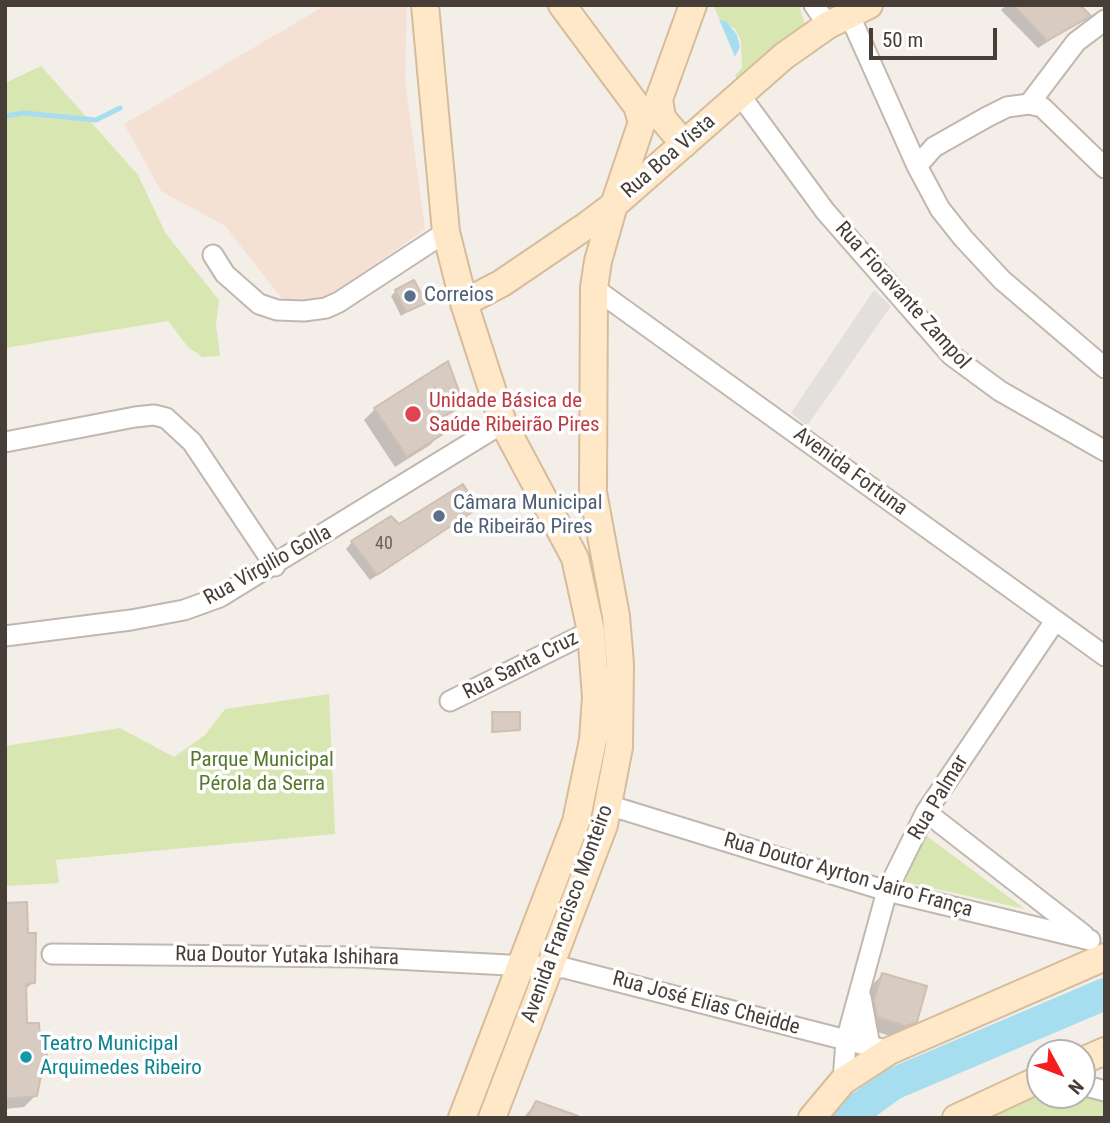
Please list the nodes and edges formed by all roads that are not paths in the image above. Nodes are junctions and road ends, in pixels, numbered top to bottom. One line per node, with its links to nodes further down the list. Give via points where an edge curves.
1 (425, 5): 14 (main road, Avenida Francisco Monteiro)
2 (562, 5): 7 (main road)
3 (692, 5): 6 (main road)
4 (840, 12): 8 (main road, Rua Boa Vista); 11 (street)
5 (1105, 20): 9 (street, via 1076,42)
6 (667, 73): 7 (main road, via 649,85); 10 (main road, via 659,108)
7 (618, 80): 13 (main road, Avenida Francisco Monteiro, via 637,106 642,122)
8 (740, 95): 10 (main road, Rua Boa Vista); 21 (street, Rua Fioravante Zampol, via 825,211 951,355 1000,391)
9 (1029, 104): 11 (street, via 1007,107 987,117 934,147); 12 (street, via 1042,107)
10 (684, 144): 13 (main road, Rua Boa Vista)
11 (917, 166): 18 (street, via 962,238 1002,280)
12 (1105, 167)
13 (614, 205): 16 (main road, Avenida Francisco Monteiro); 17 (main road, Rua Boa Vista, via 502,283)
14 (446, 232): 15 (street, via 339,302 304,311 258,304 225,274); 17 (main road, Avenida Francisco Monteiro)
15 (213, 255)
16 (594, 289): 23 (main road, Avenida Francisco Monteiro); 25 (street, Avenida Fortuna)
17 (464, 303): 19 (main road, Avenida Francisco Monteiro)
18 (1105, 368)
19 (503, 423): 22 (main road, Avenida Francisco Monteiro); 24 (street, Rua Virgilio Golla)
20 (5, 442): 24 (street, via 135,417 166,418 192,442)
21 (1105, 451)
22 (541, 491): 23 (main road, via 570,499); 26 (main road, Avenida Francisco Monteiro, via 575,558)
23 (593, 492): 30 (main road, Avenida Francisco Monteiro, via 621,664 619,747)
24 (275, 566): 27 (street, Rua Virgilio Golla, via 220,597 184,610)
25 (1055, 621): 28 (street, Avenida Fortuna); 31 (street, Rua Palmar)
26 (591, 631): 29 (street, Rua Santa Cruz); 35 (main road, Avenida Francisco Monteiro, via 596,697 589,767 576,822)
27 (5, 636)
28 (1105, 656)
29 (450, 701)
30 (608, 806): 32 (street, Rua Doutor Ayrton Jairo França); 36 (main road, Avenida Francisco Monteiro)
31 (926, 812): 32 (street, Rua Palmar); 33 (street)
32 (887, 891): 33 (street, Rua Doutor Ayrton Jairo França); 37 (street, Rua Palmar)
33 (1097, 948): 39 (main road)
34 (52, 954): 35 (street, Rua Doutor Yutaka Ishihara, via 242,954)
35 (522, 966): 36 (street, Rua José Elias Cheidde); 42 (main road, Avenida Francisco Monteiro)
36 (551, 967): 38 (street, Rua José Elias Cheidde); 43 (main road, Avenida Francisco Monteiro)
37 (860, 993): 38 (street, Rua Palmar); 39 (street, Rua Palmar)
38 (846, 1041): 39 (street, Rua José Elias Cheidde); 40 (street, Rua Palmar)
39 (879, 1049): 40 (main road)
40 (843, 1081): 44 (main road)
41 (1026, 1086): 45 (main road)
42 (462, 1118)
43 (492, 1118)
44 (812, 1118)
45 (956, 1118)

